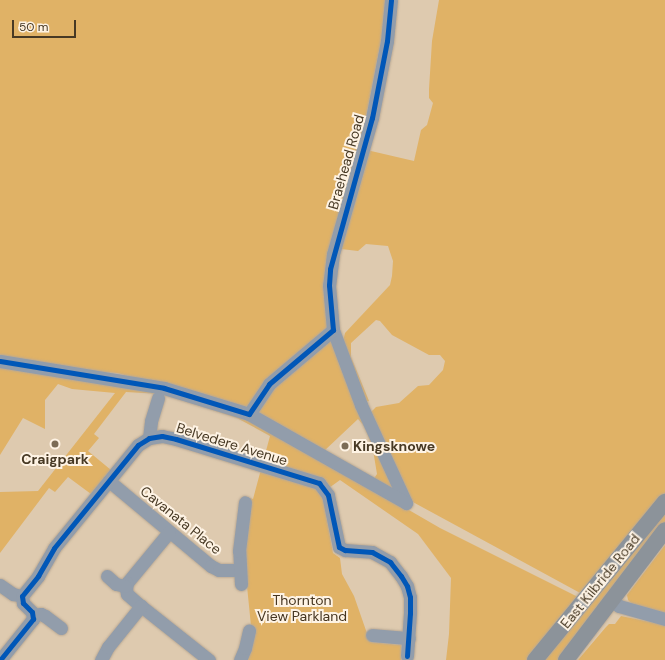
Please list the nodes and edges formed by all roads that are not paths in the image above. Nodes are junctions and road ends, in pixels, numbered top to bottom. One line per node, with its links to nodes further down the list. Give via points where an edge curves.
1 (391, 0): 2 (street, Braehead Road, via 387,41 372,118 330,269)
2 (332, 330): 5 (street, via 269,384); 5 (street, Braehead Road, via 362,407 406,503)
3 (0, 361): 5 (street, via 164,388)
4 (158, 398): 6 (street)
5 (249, 414)
6 (149, 438): 7 (street, via 138,445); 25 (street, Belvedere Avenue, via 162,436 176,439 319,484 328,495 339,547 345,550 372,552 390,562 402,576 410,596)
7 (109, 481): 11 (street, Cavanata Place); 17 (street, via 54,548 38,576)
8 (245, 502): 12 (street, Cavanata Place)
9 (665, 502): 31 (main road, East Kilbride Road)
10 (665, 530): 18 (main road, East Kilbride Road)
11 (169, 532): 12 (street, Cavanata Place, via 211,566 219,570); 16 (street)
12 (239, 570): 14 (street, Cavanata Place)
13 (107, 576): 16 (street, via 116,584)
14 (241, 584)
15 (0, 585): 17 (street, via 13,594)
16 (125, 586): 19 (street, via 127,594)
17 (22, 596): 20 (street, via 23,603)
18 (611, 600): 21 (street, via 619,606); 32 (main road, East Kilbride Road)
19 (141, 606): 27 (street); 29 (street, via 108,647)
20 (33, 615): 22 (street, via 41,614); 28 (street, via 30,623)
21 (665, 619)
22 (61, 628)
23 (249, 630): 30 (street)
24 (372, 635): 25 (street)
25 (409, 638): 26 (street, Belvedere Avenue)
26 (407, 656)
27 (201, 658)
28 (0, 660)
29 (101, 660)
30 (240, 660)
31 (535, 660)
32 (566, 660)

